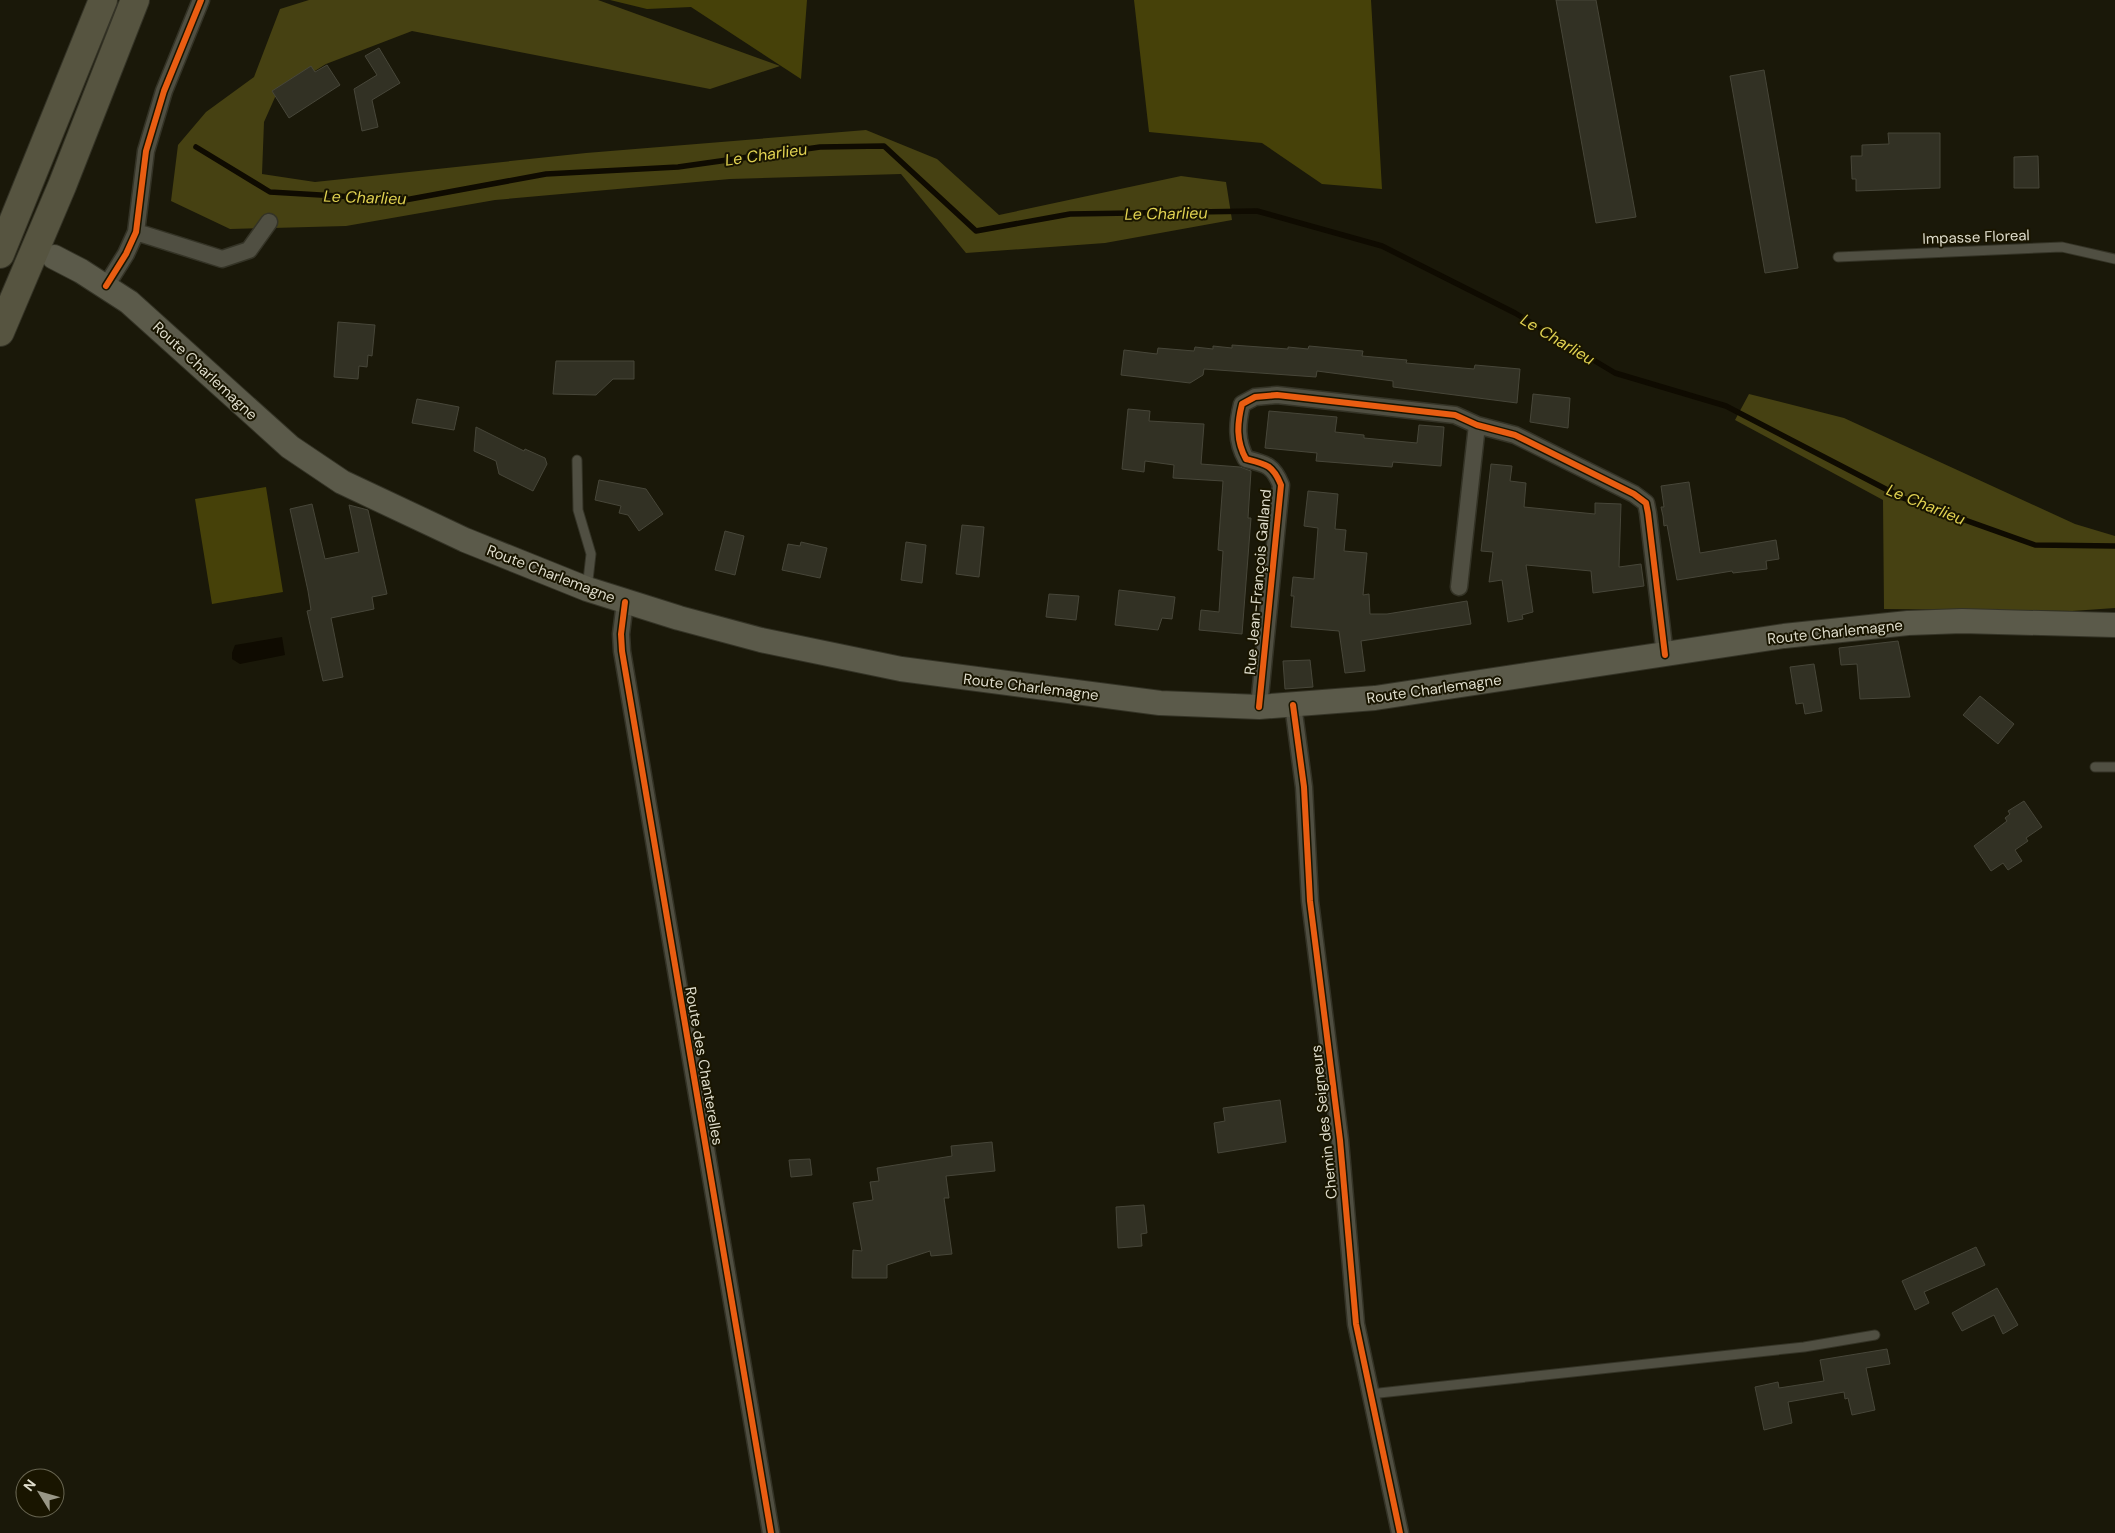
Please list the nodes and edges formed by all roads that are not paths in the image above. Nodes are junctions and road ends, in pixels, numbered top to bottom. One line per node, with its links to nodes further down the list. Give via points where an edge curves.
1 (103, 0): 6 (highway)
2 (137, 0): 11 (highway)
3 (201, 0): 5 (street, via 164,91 149,142)
4 (269, 222): 5 (street, via 248,250 222,259)
5 (136, 232): 10 (street)
6 (0, 254)
7 (54, 257): 10 (main road, Route Charlemagne)
8 (1838, 257): 9 (lane, Impasse Floreal, via 2062,248)
9 (2115, 259)
10 (106, 286): 15 (main road, Route Charlemagne, via 155,323 267,428 318,468 415,518)
11 (0, 332)
12 (1477, 425): 14 (street); 18 (street, Rue Jean-François Galland, via 1515,435 1646,503); 20 (street, Rue Jean-François Galland, via 1455,415 1276,395 1255,397 1242,404 1238,418 1238,446 1246,459 1263,463 1275,471 1281,486)
13 (577, 460): 15 (lane, via 578,510 591,554)
14 (1459, 587)
15 (588, 589): 16 (main road, Route Charlemagne)
16 (625, 602): 20 (main road, Route Charlemagne, via 719,630 901,669 1135,700); 25 (street, Route des Chanterelles, via 621,634 624,669)
17 (2115, 625): 18 (main road, Route Charlemagne, via 1962,621 1908,624 1784,636)
18 (1665, 655): 19 (main road, Route Charlemagne, via 1375,698)
19 (1293, 705): 20 (main road, Route Charlemagne); 24 (street, Chemin des Seigneurs, via 1304,787 1310,901 1340,1140 1356,1324)
20 (1259, 707)
21 (2095, 767): 22 (lane)
22 (2115, 767)
23 (1875, 1335): 24 (lane, via 1804,1347)
24 (1370, 1394): 26 (street, Chemin des Seigneurs)
25 (772, 1533)
26 (1400, 1533)

